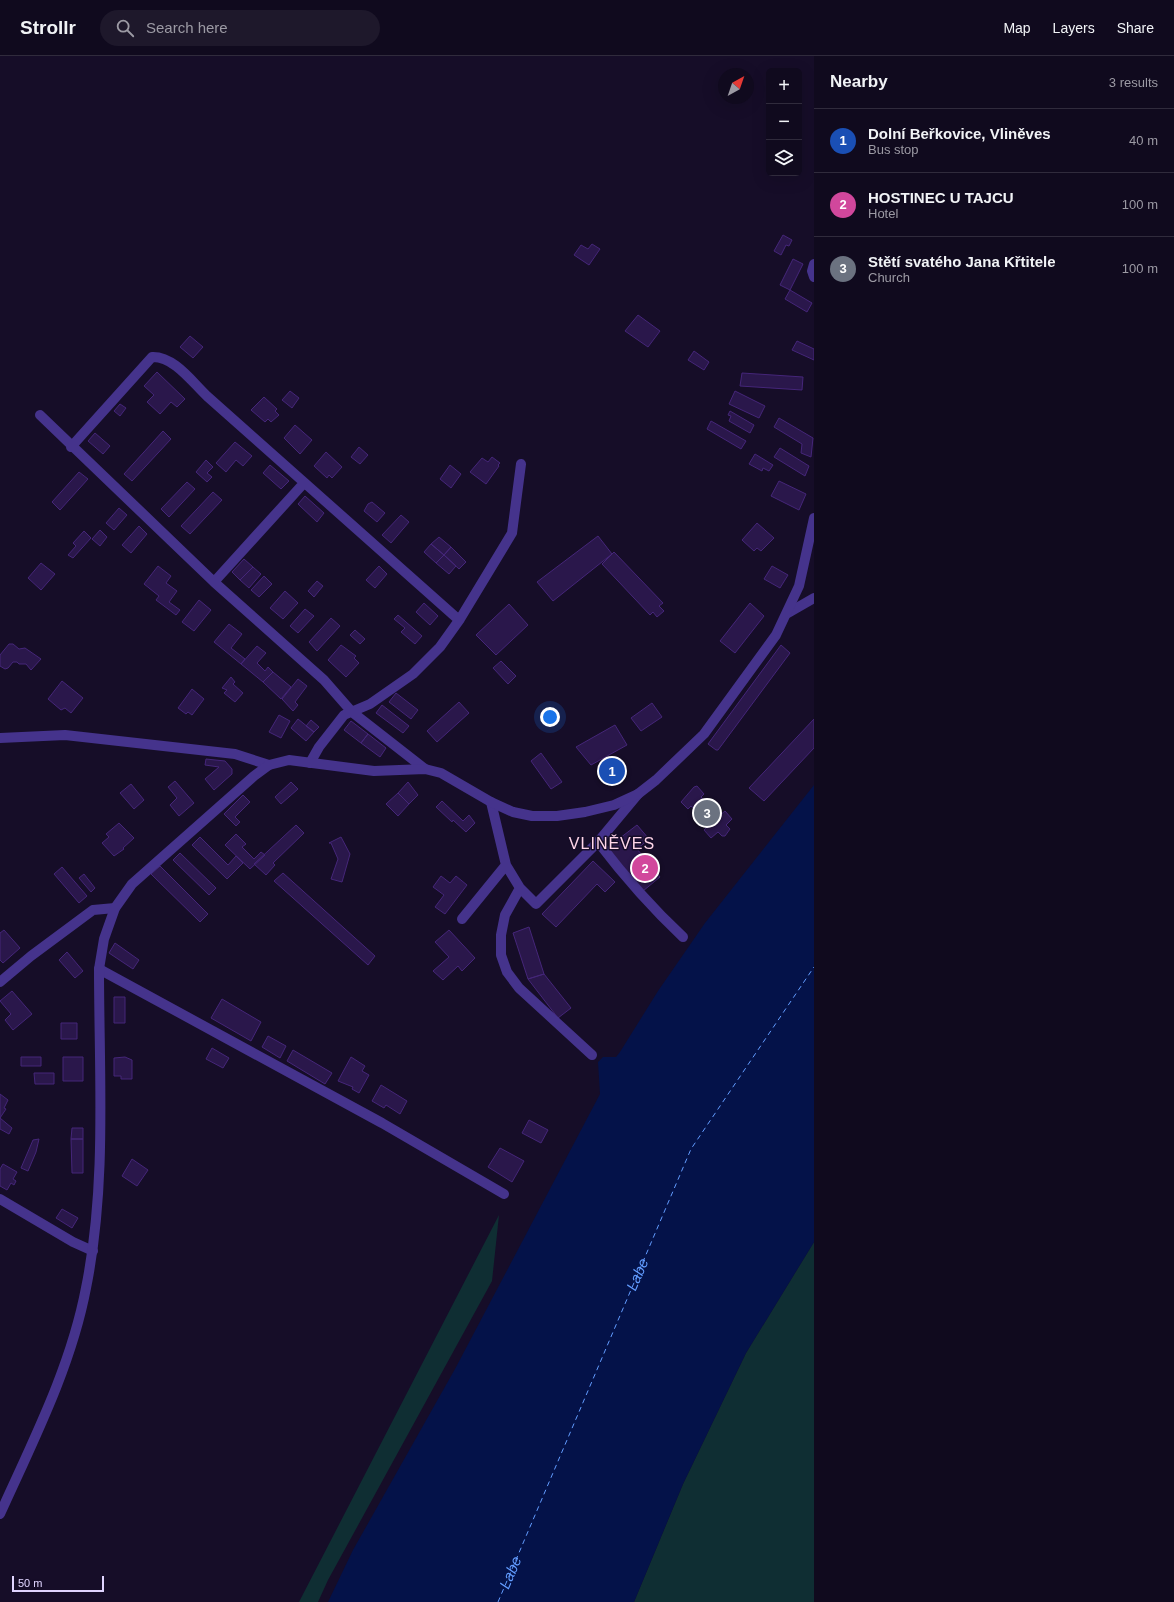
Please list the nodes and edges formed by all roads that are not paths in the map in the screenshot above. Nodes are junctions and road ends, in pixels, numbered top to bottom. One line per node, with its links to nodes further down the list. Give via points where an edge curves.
1 (814, 264): 2 (street)
2 (814, 278)
3 (40, 415): 4 (street)
4 (71, 447): 6 (street, via 152,357 160,357 170,361); 8 (street)
5 (521, 464): 11 (street, via 512,533)
6 (304, 483): 8 (street); 11 (street)
7 (814, 518): 10 (street, via 806,561)
8 (214, 582): 12 (street, via 324,680)
9 (814, 598): 10 (street)
10 (788, 613): 17 (street, via 776,635 704,734 661,776)
11 (459, 620): 12 (street, via 440,648 412,674 370,704)
12 (352, 712): 14 (street, via 344,715); 16 (street)
13 (0, 738): 15 (street, via 65,735 235,754)
14 (310, 763): 15 (street, via 288,760); 16 (street, via 374,771)
15 (269, 765): 22 (street, via 132,884)
16 (426, 769): 18 (street, via 447,776)
17 (638, 794): 18 (street, via 614,805 557,816 532,816 513,812); 19 (street)
18 (491, 802): 20 (street)
19 (598, 842): 21 (street, via 536,904); 24 (street, via 621,872)
20 (506, 865): 21 (street); 23 (street)
21 (520, 888): 27 (street, via 505,915 501,935 501,955 507,972 519,988)
22 (115, 908): 25 (street, via 104,938); 26 (street, via 93,910)
23 (462, 919)
24 (683, 937)
25 (99, 968): 28 (street, via 382,1122); 30 (street, via 99,1166)
26 (0, 982)
27 (592, 1055)
28 (504, 1194)
29 (0, 1199): 30 (street)
30 (93, 1251): 31 (street, via 72,1346)
31 (0, 1514)

